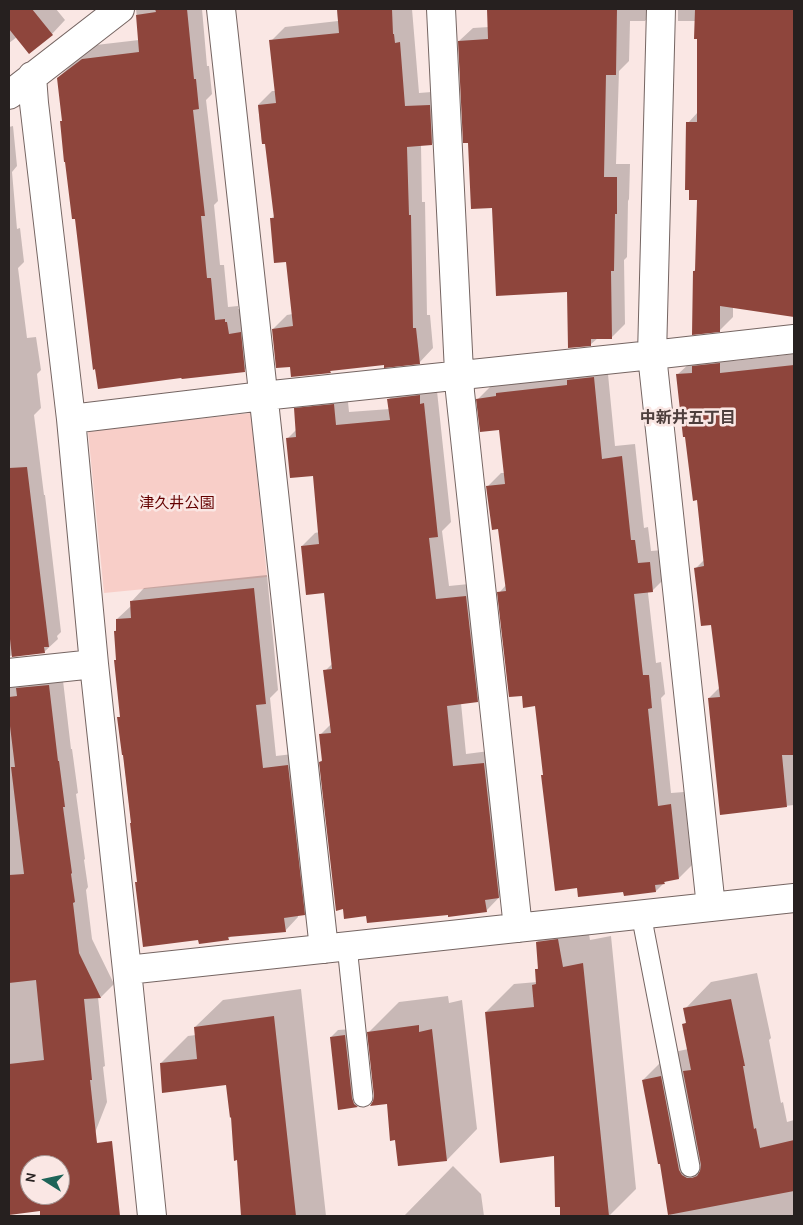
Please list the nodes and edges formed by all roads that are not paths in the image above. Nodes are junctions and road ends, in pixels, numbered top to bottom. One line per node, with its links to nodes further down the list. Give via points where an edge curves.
1 (120, 9): 5 (street)
2 (221, 9): 10 (street)
3 (441, 9): 9 (street)
4 (661, 9): 8 (street)
5 (32, 76): 6 (street); 11 (street)
6 (9, 95)
7 (794, 339): 8 (street)
8 (652, 355): 9 (street); 15 (street)
9 (460, 375): 10 (street); 17 (street)
10 (263, 396): 11 (street); 18 (street)
11 (71, 419): 12 (street)
12 (94, 664): 13 (street); 19 (street)
13 (9, 673)
14 (793, 904): 15 (street)
15 (711, 907): 16 (street)
16 (641, 914): 17 (street); 21 (lane)
17 (518, 928): 18 (street)
18 (335, 947): 19 (street); 20 (lane)
19 (128, 970): 22 (street)
20 (362, 1097)
21 (690, 1167)
22 (152, 1216)

